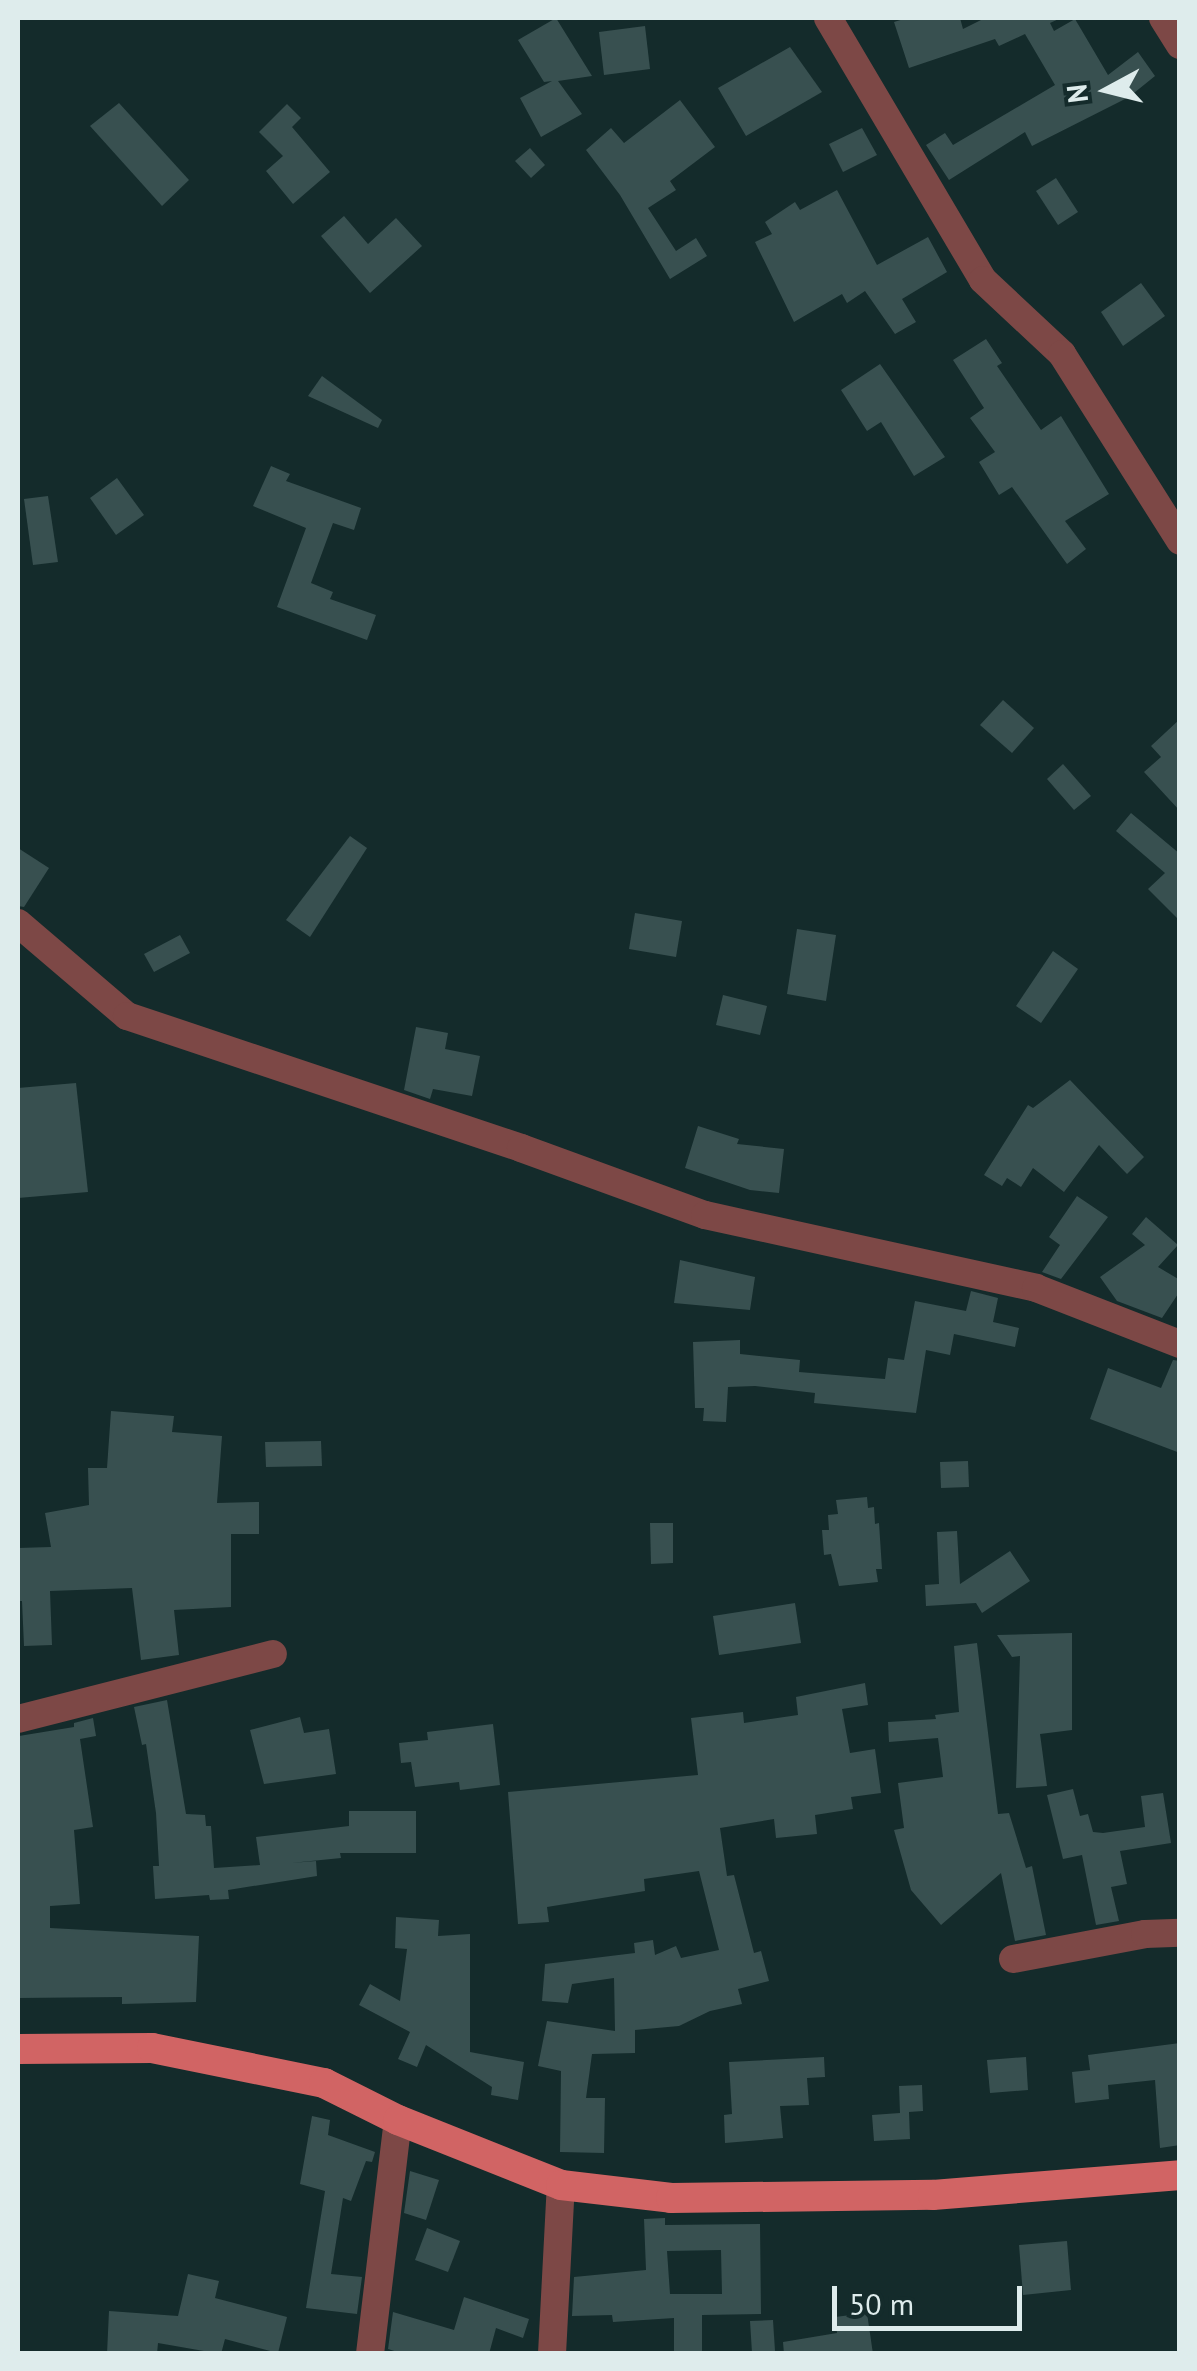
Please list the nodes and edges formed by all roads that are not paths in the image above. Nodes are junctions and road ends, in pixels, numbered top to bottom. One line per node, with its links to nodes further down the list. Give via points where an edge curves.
1 (828, 18): 4 (street, via 983,280 1062,354)
2 (1163, 18): 3 (street)
3 (1180, 45)
4 (1180, 542)
5 (18, 924): 6 (street, via 128,1016 705,1216 1036,1288)
6 (1180, 1344)
7 (273, 1654): 8 (street)
8 (18, 1719)
9 (1180, 1933): 10 (street)
10 (1013, 1959)
11 (18, 2049): 12 (main road, via 152,2048 324,2083)
12 (398, 2120): 14 (main road); 15 (street)
13 (1180, 2175): 14 (main road, via 933,2195 672,2198)
14 (561, 2185): 16 (street)
15 (370, 2354)
16 (552, 2354)

